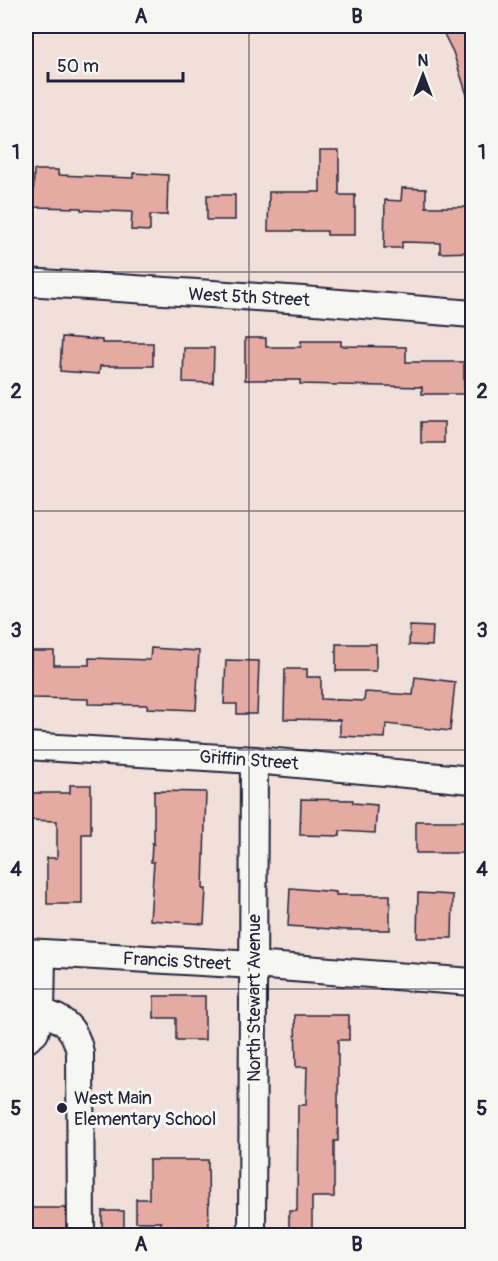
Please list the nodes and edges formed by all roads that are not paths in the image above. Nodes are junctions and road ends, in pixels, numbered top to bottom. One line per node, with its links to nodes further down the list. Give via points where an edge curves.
1 (26, 282): 2 (street, West 5th Street)
2 (472, 314)
3 (26, 746): 4 (street, Griffin Street)
4 (254, 760): 5 (street, Griffin Street); 7 (street, North Stewart Avenue)
5 (472, 780)
6 (34, 953): 7 (street, Francis Street); 9 (street)
7 (254, 965): 8 (street, Francis Street); 12 (street, North Stewart Avenue)
8 (472, 982)
9 (36, 1005): 10 (street, via 35,1033); 11 (street, via 64,1022 78,1041)
10 (26, 1040)
11 (81, 1236)
12 (252, 1236)

